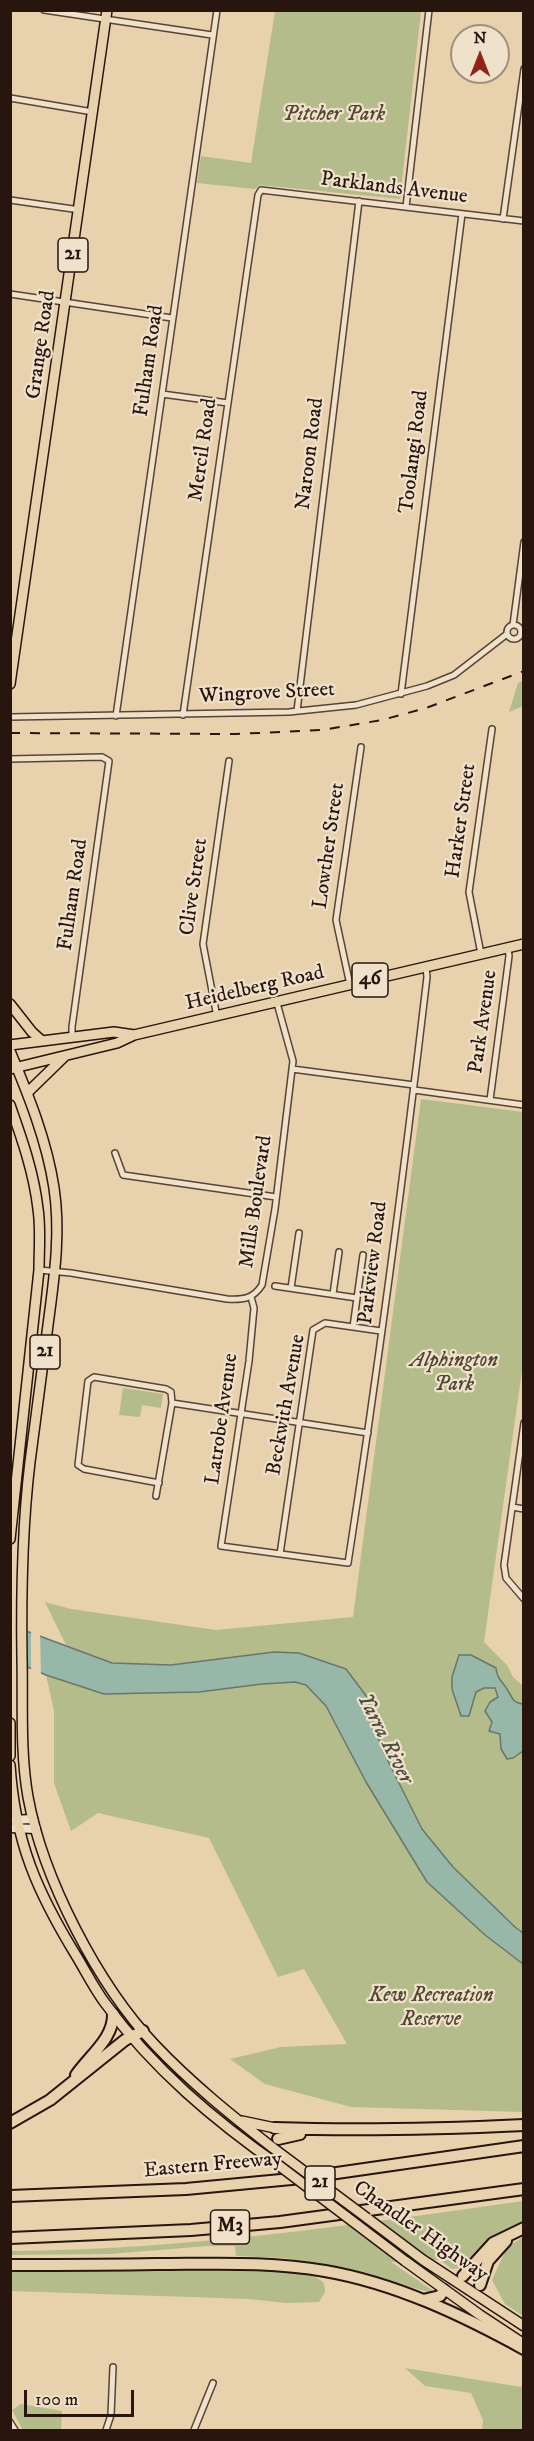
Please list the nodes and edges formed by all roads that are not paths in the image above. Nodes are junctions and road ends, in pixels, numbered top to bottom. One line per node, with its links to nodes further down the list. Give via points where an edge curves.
1 (44, 10): 4 (street)
2 (217, 10): 5 (street, Fulham Road)
3 (429, 10): 12 (street)
4 (107, 15): 5 (street); 8 (main road, Grange Road / 21)
5 (213, 35): 19 (street, Fulham Road)
6 (524, 69): 15 (street)
7 (10, 98): 8 (street)
8 (93, 112): 13 (main road, Grange Road / 21)
9 (261, 190): 11 (street, Parklands Avenue); 21 (street, Mercil Road)
10 (10, 200): 13 (street)
11 (359, 201): 12 (street, Parklands Avenue); 28 (street, Naroon Road)
12 (406, 207): 14 (street, Parklands Avenue)
13 (80, 210): 18 (main road, Grange Road / 21)
14 (462, 214): 15 (street, Parklands Avenue); 27 (street, Toolangi Road)
15 (503, 219): 16 (street, Parklands Avenue)
16 (524, 221)
17 (10, 294): 18 (street)
18 (66, 303): 19 (street); 26 (main road, Grange Road / 21)
19 (172, 318): 20 (street, Fulham Road)
20 (162, 394): 21 (street); 30 (street, Fulham Road)
21 (228, 403): 29 (street, Mercil Road)
22 (524, 542): 23 (street)
23 (513, 625): 24 (street); 25 (street)
24 (522, 629): 25 (street, via 516,639)
25 (507, 634): 27 (street, Wingrove Street, via 454,675)
26 (10, 684)
27 (401, 694): 28 (street, Wingrove Street, via 356,705)
28 (297, 711): 29 (street, Wingrove Street)
29 (183, 715): 30 (street, Wingrove Street)
30 (116, 716): 31 (street, Wingrove Street)
31 (10, 717)
32 (492, 729): 38 (street, Harker Street, via 469,892)
33 (361, 747): 40 (street, Lowther Street, via 336,920)
34 (10, 759): 45 (street, Fulham Road, via 108,759 110,763)
35 (229, 761): 43 (street, Clive Street, via 203,944)
36 (524, 944): 37 (main road, Heidelberg Road / 46)
37 (508, 948): 38 (main road, Heidelberg Road / 46); 54 (street, Park Avenue)
38 (481, 954): 39 (main road, Heidelberg Road / 46)
39 (426, 967): 40 (main road, Heidelberg Road / 46); 52 (street, Parkview Road)
40 (350, 985): 41 (main road, Heidelberg Road / 46)
41 (277, 1003): 43 (main road, Heidelberg Road / 46); 51 (street, Mills Boulevard)
42 (10, 1004): 46 (main road)
43 (217, 1017): 44 (main road, Heidelberg Road / 46)
44 (134, 1035): 45 (main road, Heidelberg Road / 46, via 114,1032); 49 (main road, Heidelberg Road / 46)
45 (72, 1036): 46 (main road, Heidelberg Road / 46)
46 (41, 1040): 47 (main road, Heidelberg Road / 46)
47 (10, 1045)
48 (10, 1051): 50 (main road, Chandler Highway / 21)
49 (65, 1056): 50 (main road, Heidelberg Road / 46); 53 (main road)
50 (13, 1067): 53 (main road, Chandler Highway / 21)
51 (292, 1070): 52 (street); 58 (street, Mills Boulevard)
52 (414, 1088): 54 (street); 70 (street, Parkview Road)
53 (27, 1093): 63 (main road, Chandler Highway / 21, via 54,1187)
54 (490, 1100): 55 (street)
55 (524, 1105)
56 (11, 1108): 62 (main road, 21, via 37,1199)
57 (115, 1153): 58 (street, via 123,1175)
58 (276, 1197): 67 (street, Mills Boulevard, via 262,1285)
59 (299, 1233): 65 (street)
60 (339, 1252): 66 (street)
61 (363, 1255): 68 (street)
62 (39, 1270): 63 (street, Mills Boulevard); 76 (main road, 21)
63 (55, 1271): 67 (street, Mills Boulevard, via 227,1299); 88 (main road, Chandler Highway / 21, via 25,1503 21,1579 24,1769)
64 (275, 1286): 65 (street)
65 (291, 1288): 66 (street)
66 (333, 1294): 68 (street)
67 (251, 1298): 72 (street, Latrobe Avenue, via 254,1308 249,1361)
68 (357, 1298): 69 (street)
69 (353, 1327): 70 (street, Beckwith Avenue); 73 (street, Beckwith Avenue, via 325,1323 314,1330)
70 (381, 1331): 75 (street, Parkview Road)
71 (172, 1403): 72 (street); 77 (street); 77 (street, via 171,1392 166,1389 94,1377 88,1381 78,1465)
72 (240, 1413): 73 (street); 82 (street, Latrobe Avenue, via 221,1545)
73 (299, 1422): 75 (street); 82 (street, Beckwith Avenue)
74 (524, 1423): 79 (street)
75 (368, 1433): 82 (street, Parkview Road, via 348,1563)
76 (14, 1456): 81 (main road, 21)
77 (159, 1483): 78 (street)
78 (156, 1496)
79 (512, 1507): 80 (street); 83 (street, via 504,1570)
80 (524, 1509)
81 (10, 1539)
82 (280, 1554)
83 (524, 1599)
84 (10, 1723): 85 (main road)
85 (10, 1756)
86 (10, 1765): 87 (main road, Chandler Highway / 21)
87 (12, 1799): 89 (main road, Chandler Highway / 21)
88 (33, 1819): 89 (main road); 90 (main road, Chandler Highway / 21)
89 (14, 1824): 90 (main road); 91 (main road, Chandler Highway / 21, via 44,1901)
90 (36, 1830): 92 (main road, Chandler Highway / 21, via 52,1880 78,1930)
91 (113, 2014): 93 (main road, Chandler Highway / 21); 94 (highway, via 110,2031)
92 (143, 2031): 93 (highway); 95 (main road, Chandler Highway / 21, via 192,2083)
93 (130, 2036): 94 (highway); 100 (main road, Chandler Highway / 21, via 204,2109)
94 (69, 2085): 96 (highway)
95 (240, 2121): 98 (main road); 98 (main road, Chandler Highway / 21)
96 (10, 2123)
97 (524, 2125): 98 (highway, via 311,2131)
98 (273, 2142): 100 (main road, bridge); 106 (main road, Chandler Highway / 21, bridge, via 423,2260)
99 (524, 2146): 102 (highway, Eastern Freeway / M3, via 302,2178 186,2189)
100 (281, 2167): 108 (main road, Chandler Highway / 21, bridge)
101 (524, 2189): 104 (highway, M3, via 280,2222)
102 (10, 2196)
103 (524, 2228): 106 (highway, via 493,2243); 107 (highway, via 488,2261)
104 (10, 2238)
105 (10, 2265): 110 (highway, via 278,2266 343,2275)
106 (460, 2279): 108 (main road); 109 (main road, Chandler Highway / 21)
107 (480, 2285): 109 (main road)
108 (444, 2290): 110 (highway, via 440,2296); 112 (main road, Chandler Highway / 21)
109 (481, 2298): 111 (main road, Chandler Highway / 21)
110 (423, 2300): 113 (highway)
111 (524, 2326)
112 (524, 2344)
113 (524, 2349)
114 (113, 2367): 118 (street, via 111,2415)
115 (213, 2383): 119 (street)
116 (10, 2422): 117 (street)
117 (15, 2430)
118 (106, 2430)
119 (194, 2430)

